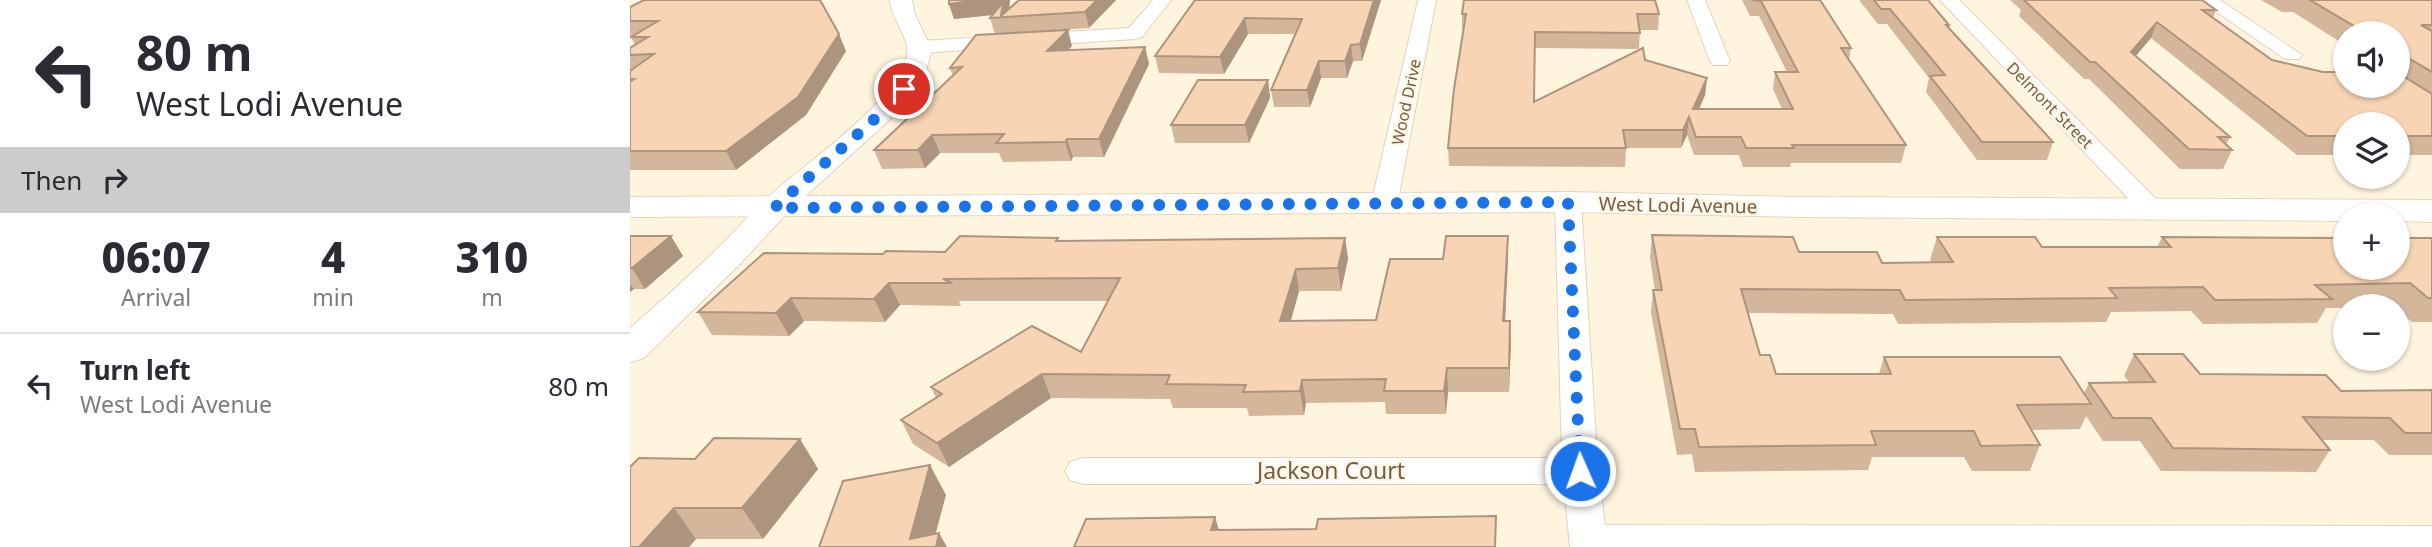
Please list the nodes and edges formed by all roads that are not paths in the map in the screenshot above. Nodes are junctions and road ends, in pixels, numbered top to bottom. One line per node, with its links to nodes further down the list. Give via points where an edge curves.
1 (901, 0): 7 (street, via 901,12)
2 (1161, 0): 7 (street, via 1135,33)
3 (1427, 0): 11 (street, Wood Drive)
4 (1696, 0): 9 (street)
5 (1949, 0): 14 (street, Delmont Street)
6 (2208, 0): 8 (street)
7 (920, 47): 13 (street, via 911,79 892,102)
8 (2292, 55)
9 (1720, 61)
10 (1568, 202): 11 (main road, West Lodi Avenue); 14 (main road, West Lodi Avenue); 18 (street)
11 (1384, 205): 13 (main road, West Lodi Avenue)
12 (630, 206): 13 (main road, West Lodi Avenue)
13 (774, 208): 16 (street)
14 (2152, 209): 15 (main road, West Lodi Avenue)
15 (2432, 211)
16 (630, 349)
17 (1083, 471): 18 (street, Jackson Court)
18 (1580, 471): 20 (street)
19 (2432, 541): 20 (street)
20 (1588, 544)

